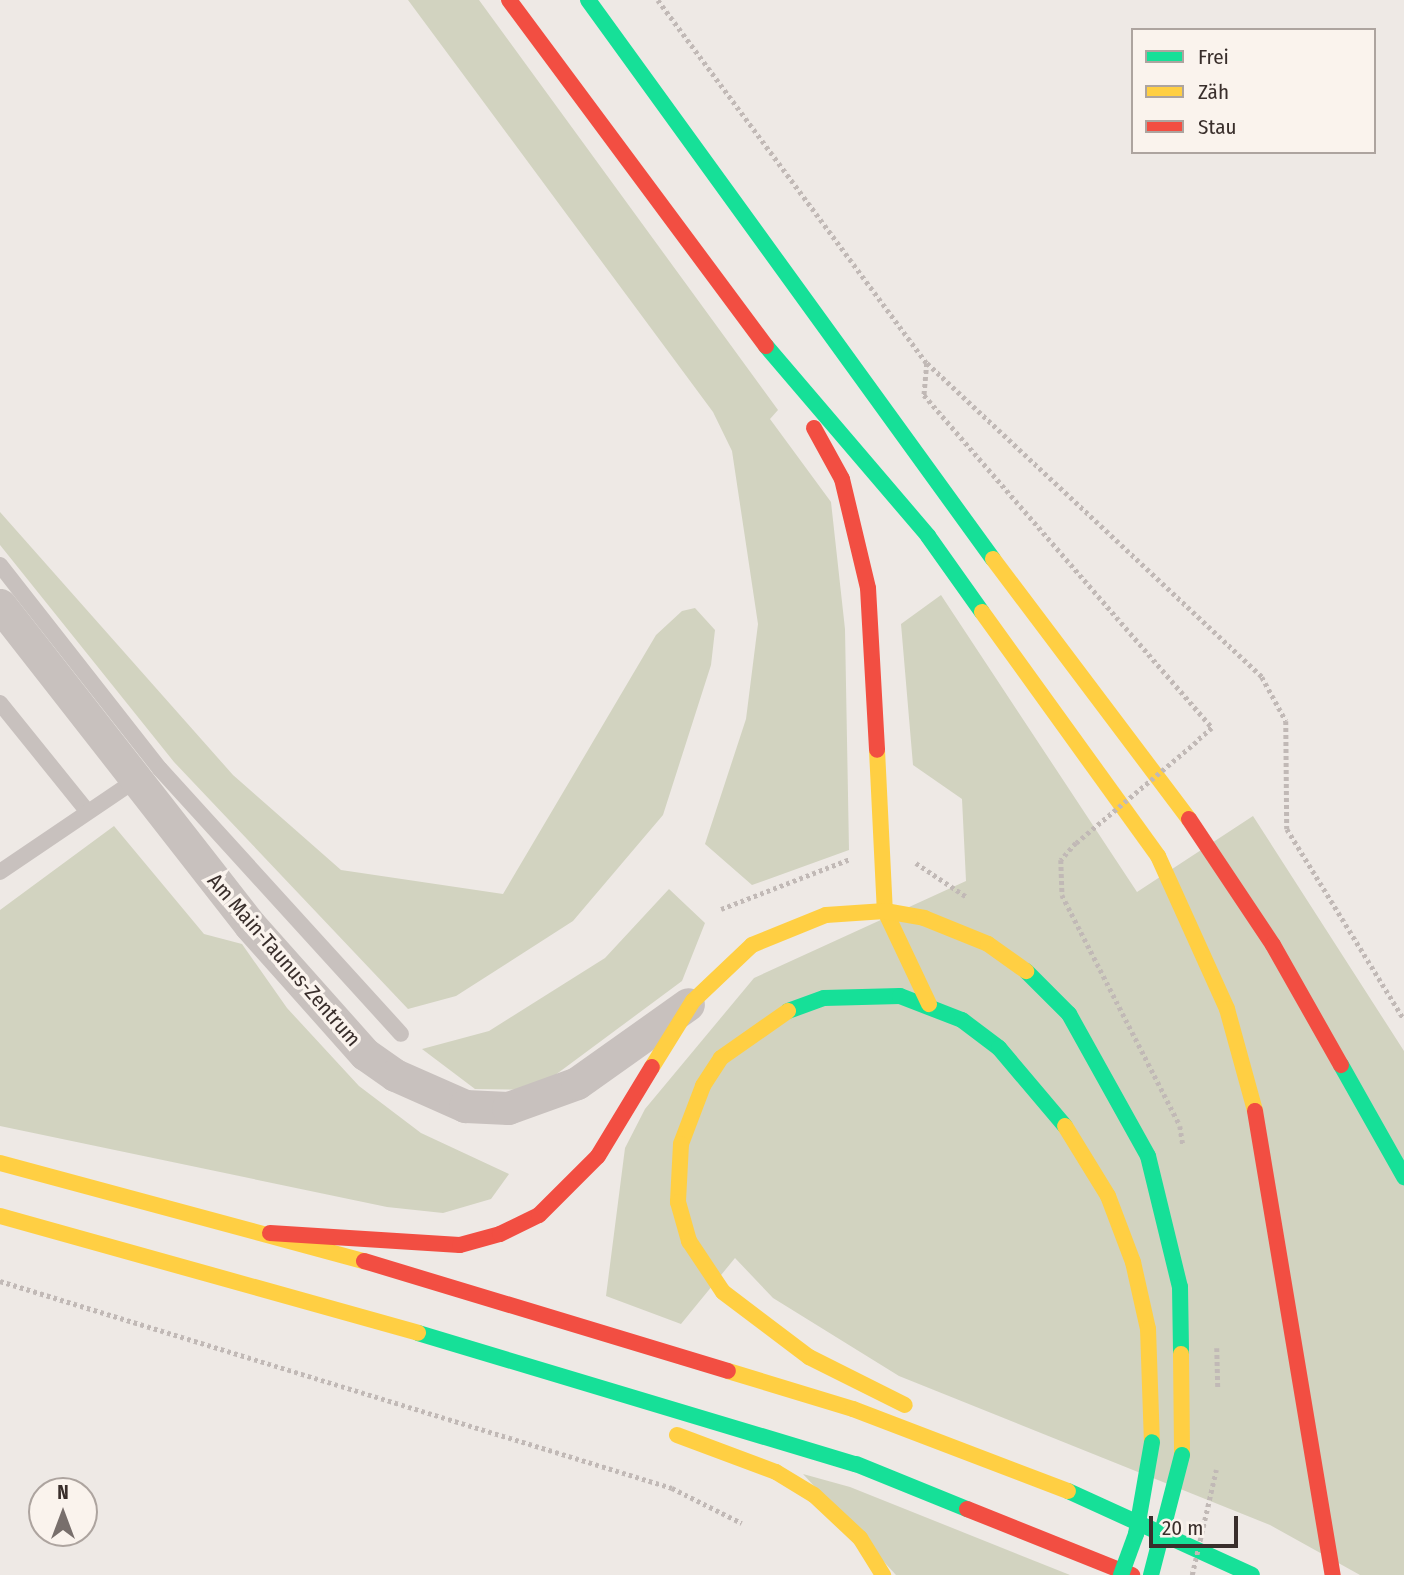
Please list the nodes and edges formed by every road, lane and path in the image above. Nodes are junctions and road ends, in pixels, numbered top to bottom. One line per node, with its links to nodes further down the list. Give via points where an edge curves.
1 (509, 0): 4 (main road)
2 (588, 0): 19 (main road, via 863,387 1189,819 1273,945)
3 (658, 0): 5 (path)
4 (769, 350): 12 (main road, via 842,479 859,530 876,655); 35 (main road, via 928,536 1158,856 1227,1009 1259,1123 1321,1531)
5 (927, 363): 15 (path, via 1262,677 1286,721 1287,829); 17 (path, bridge, via 924,395 1212,728 1061,860 1062,895 1180,1126)
6 (0, 565): 16 (lane, via 160,768)
7 (0, 606): 9 (street, Am Main-Taunus-Zentrum)
8 (0, 703): 10 (lane)
9 (133, 782): 10 (lane); 13 (street, Am Main-Taunus-Zentrum, via 331,1019 365,1054 429,1093 466,1106 508,1108 540,1100 578,1083)
10 (87, 811): 11 (lane)
11 (0, 872)
12 (885, 911): 13 (main road, via 801,921 752,945); 14 (main road); 32 (main road, bridge, via 949,926 988,944 1069,1014 1097,1053 1148,1156 1166,1216 1181,1299 1182,1455)
13 (693, 1001): 21 (main road, via 598,1156 539,1215 460,1245)
14 (929, 1004): 26 (main road, via 870,994 824,998 771,1017 738,1040 702,1086 691,1113 681,1144 678,1202 690,1241 723,1292 809,1357 909,1407); 30 (main road, bridge, via 999,1048 1033,1082 1108,1196 1144,1303 1152,1442 1136,1534)
15 (1404, 1019)
16 (401, 1034)
17 (1184, 1152)
18 (0, 1163): 21 (main road)
19 (1404, 1177)
20 (0, 1216): 23 (main road)
21 (270, 1233): 26 (main road, via 766,1381)
22 (0, 1281): 28 (path, via 672,1488)
23 (562, 1373): 24 (main road); 31 (main road, via 856,1464)
24 (627, 1415)
25 (663, 1430): 29 (main road, via 776,1472 814,1494 860,1538)
26 (986, 1458): 34 (main road)
27 (1216, 1469): 33 (path, bridge)
28 (742, 1523)
29 (883, 1575)
30 (1121, 1575)
31 (1132, 1575)
32 (1151, 1575)
33 (1192, 1575)
34 (1252, 1575)
35 (1333, 1575)

